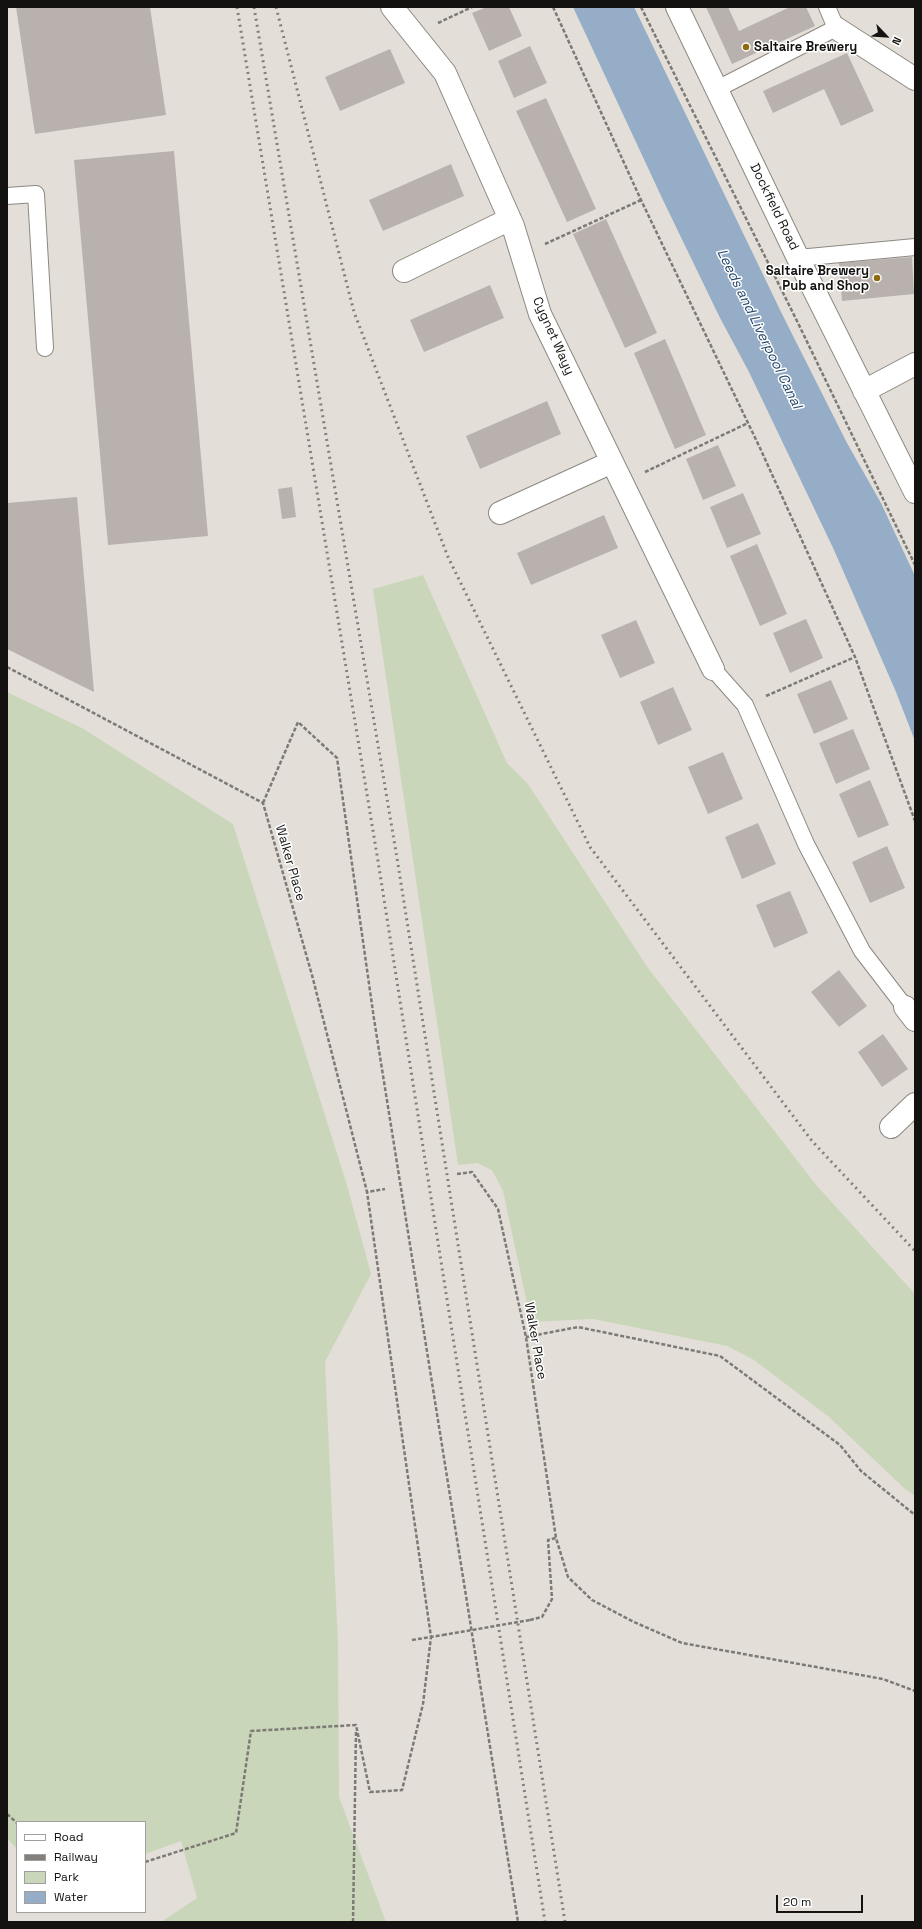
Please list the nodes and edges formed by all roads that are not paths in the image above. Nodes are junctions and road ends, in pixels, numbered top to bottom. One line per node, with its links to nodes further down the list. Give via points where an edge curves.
1 (392, 7): 8 (street, Cygnet Wayy, via 445,73)
2 (677, 7): 6 (street, Dockfield Road)
3 (827, 7): 4 (lane)
4 (836, 28): 5 (street); 6 (lane)
5 (915, 79)
6 (717, 89): 10 (street, Dockfield Road)
7 (7, 196): 12 (lane, via 36,194)
8 (510, 219): 11 (street); 15 (street, Cygnet Wayy, via 540,314)
9 (915, 247): 10 (lane)
10 (798, 258): 14 (street, Dockfield Road)
11 (404, 270)
12 (45, 348)
13 (915, 364): 14 (street)
14 (864, 391): 16 (street, Dockfield Road)
15 (612, 462): 17 (street); 18 (street, Cygnet Wayy)
16 (915, 492)
17 (500, 513)
18 (713, 669): 19 (lane, via 745,705 806,844 862,951)
19 (910, 1013)
20 (915, 1104): 21 (street)
21 (891, 1128)

